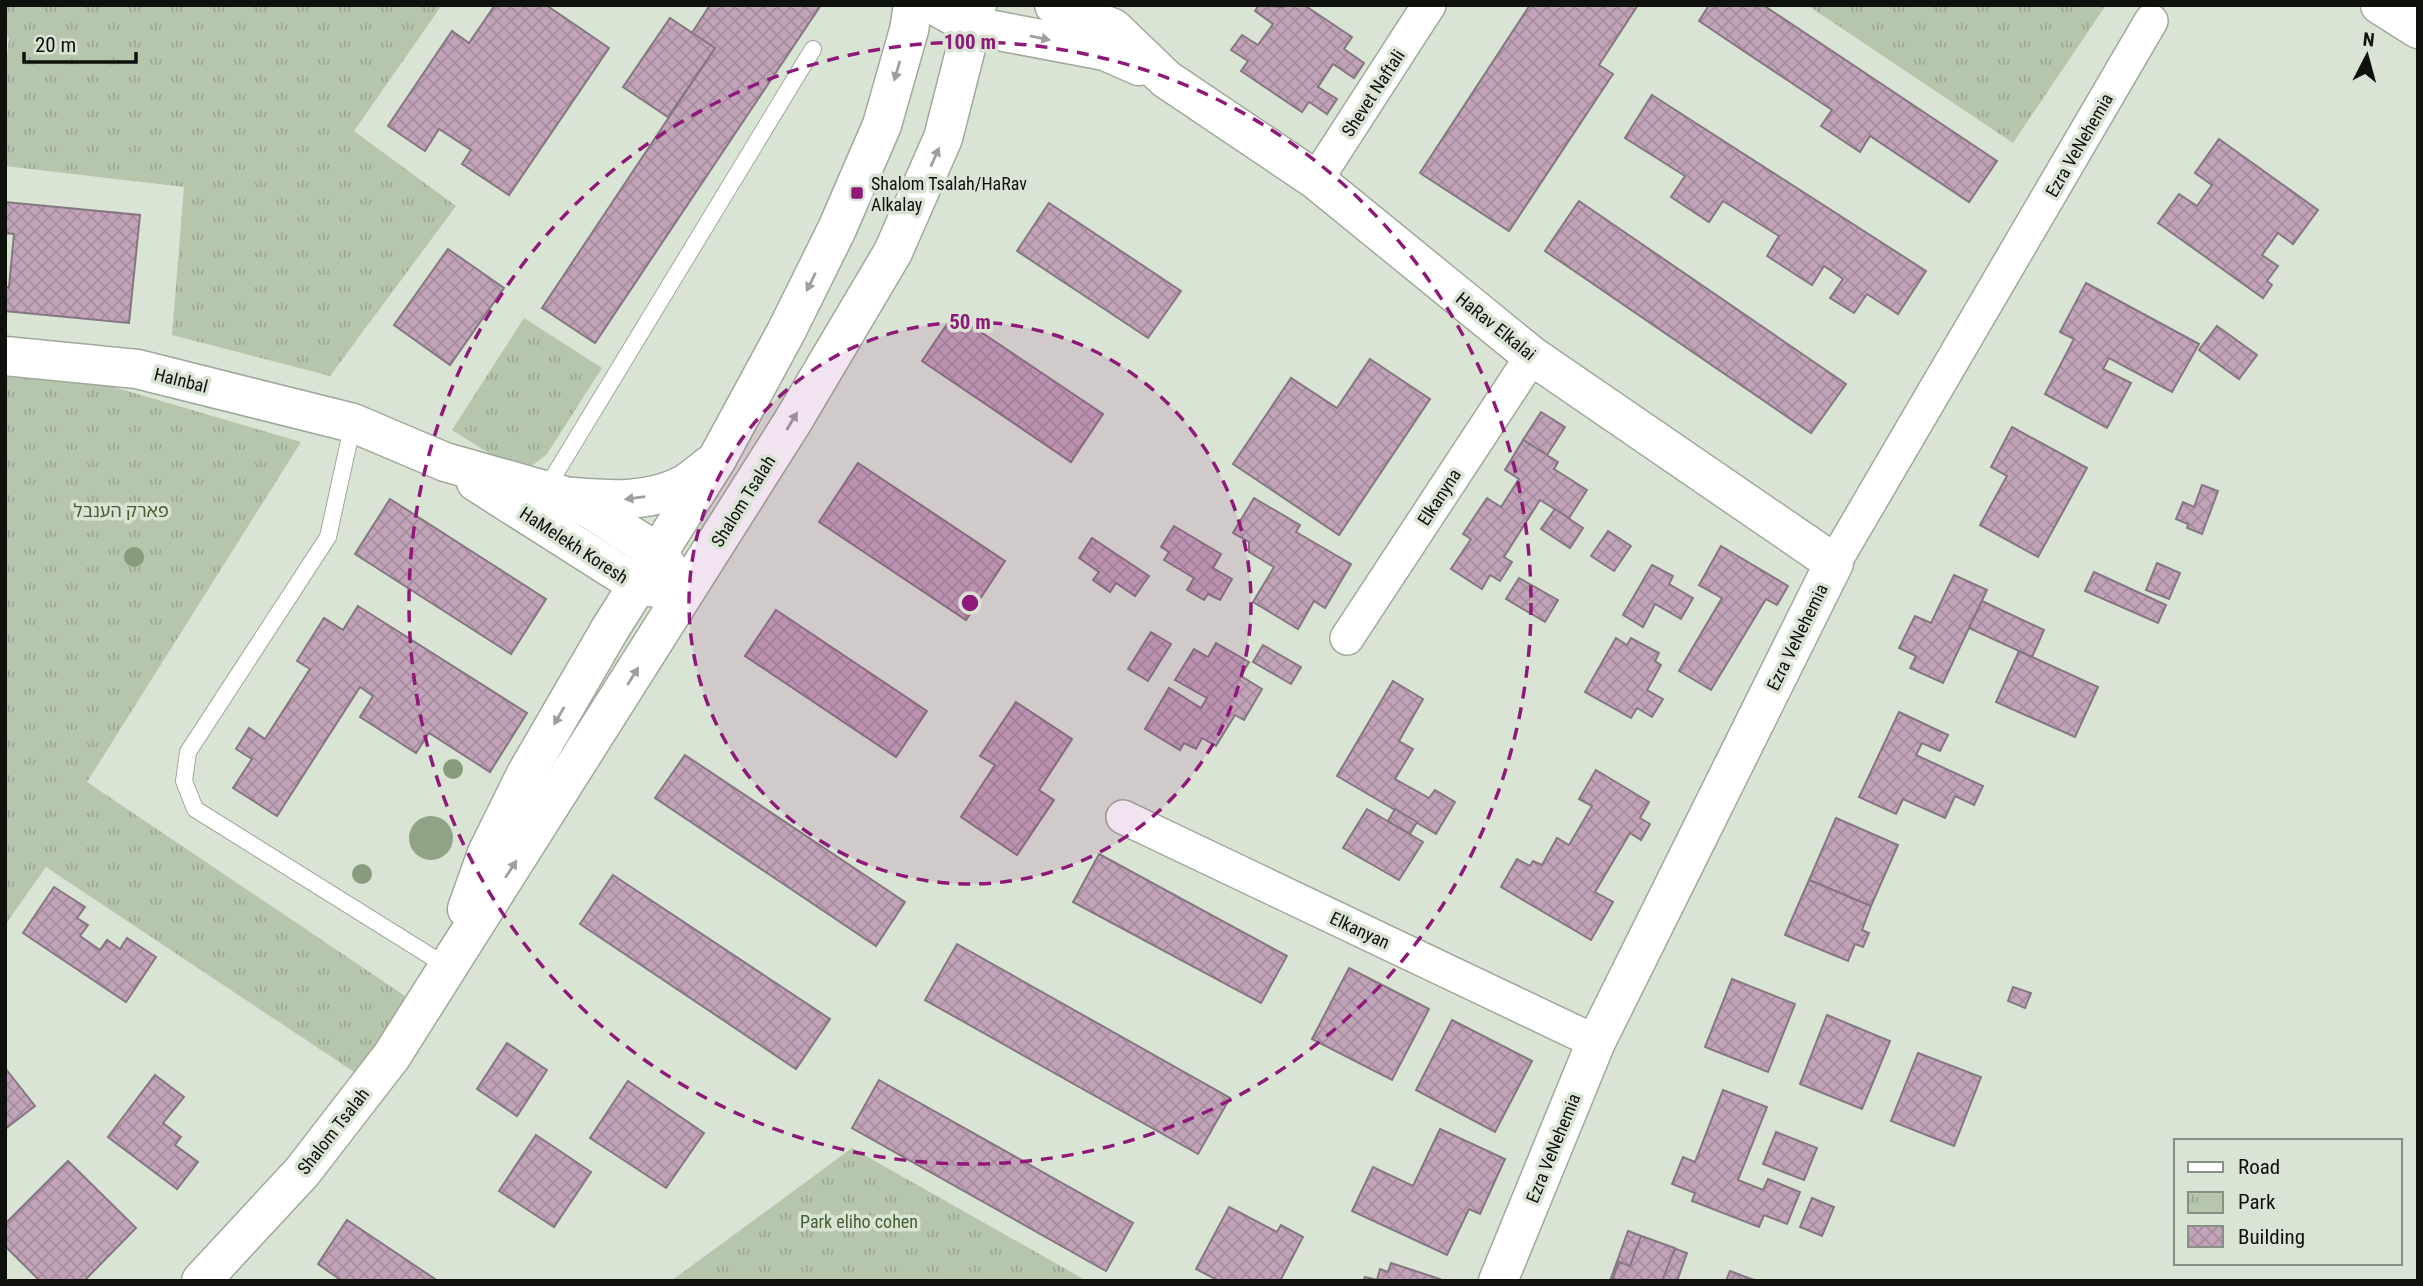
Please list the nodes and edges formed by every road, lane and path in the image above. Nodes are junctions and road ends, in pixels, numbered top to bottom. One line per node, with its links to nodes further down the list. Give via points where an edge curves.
1 (913, 5): 15 (street, Shalom Tsalah, one-way to 15, via 882,125 842,218)
2 (934, 5): 6 (street, HaRav Elkalai)
3 (1054, 5): 10 (street, HaRav Elkalai, via 1113,28)
4 (2380, 5): 8 (street)
5 (1426, 6): 11 (street, Shevet Naftali)
6 (975, 15): 10 (street, HaRav Elkalai, one-way to 10, via 1105,51); 21 (street, Shalom Tsalah, one-way to 6, via 893,251 943,138)
7 (2151, 21): 19 (street, Ezra VeNehemia)
8 (2418, 29)
9 (813, 49): 17 (lane)
10 (1166, 79): 11 (street, HaRav Elkalai)
11 (1316, 180): 13 (street, HaRav Elkalai)
12 (5, 356): 14 (street, HaInbal, via 137,369)
13 (1532, 356): 19 (street, HaRav Elkalai); 22 (street, Elkanyna)
14 (353, 423): 16 (street, HaMelekh Koresh); 24 (lane, via 328,537 188,752 184,782 195,809)
15 (717, 460): 17 (street, one-way to 17, via 684,485 653,496 617,500); 18 (street, Shalom Tsalah)
16 (445, 462): 17 (street, HaMelekh Koresh); 20 (street, HaMelekh Koresh)
17 (555, 493): 18 (street, HaMelekh Koresh, via 590,509)
18 (658, 553): 20 (street, Shalom Tsalah); 21 (street, HaMelekh Koresh)
19 (1834, 563): 25 (street, Ezra VeNehemia)
20 (638, 585): 21 (street, HaMelekh Koresh); 24 (street, Shalom Tsalah, one-way to 24, via 499,825)
21 (685, 593): 24 (street, Shalom Tsalah, one-way to 21)
22 (1347, 638)
23 (1123, 817): 25 (street, Elkanyan)
24 (448, 967): 26 (street, Shalom Tsalah, via 391,1057 310,1162)
25 (1596, 1042): 27 (street, Ezra VeNehemia)
26 (201, 1281)
27 (1498, 1281)

